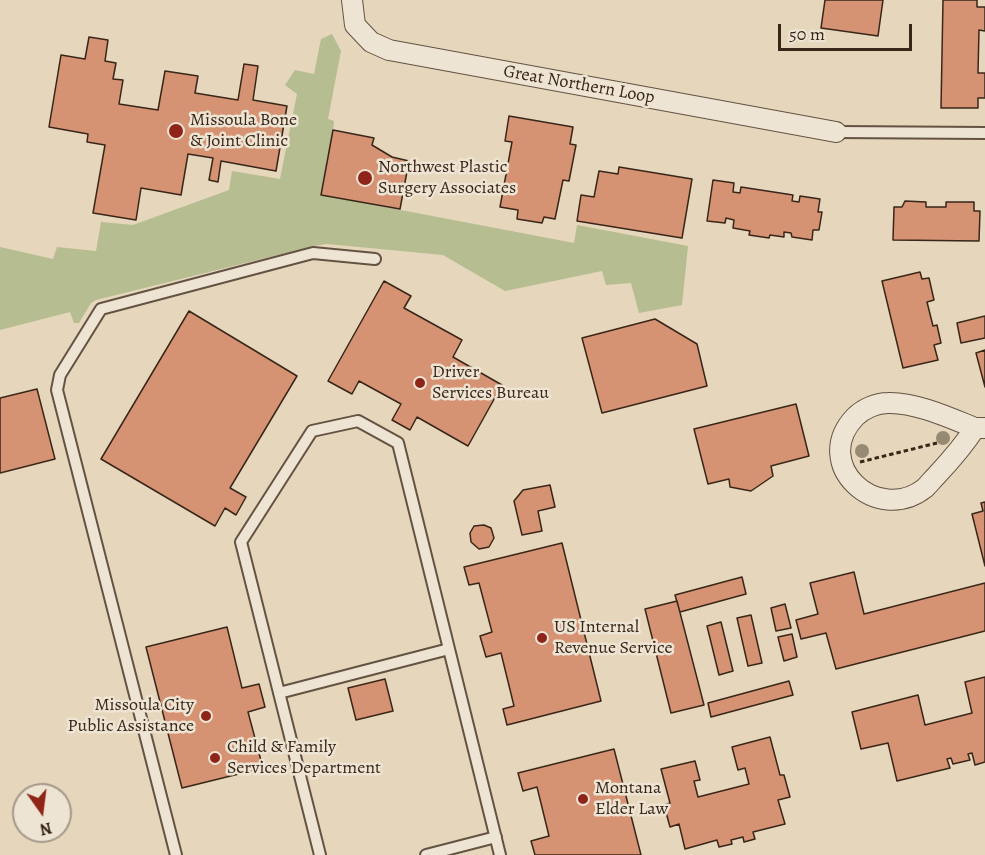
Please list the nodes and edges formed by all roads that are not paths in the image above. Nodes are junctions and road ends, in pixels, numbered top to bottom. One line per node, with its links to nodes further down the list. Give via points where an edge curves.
1 (352, 0): 2 (street, Great Northern Loop, via 355,25 371,42 389,50)
2 (836, 132): 3 (lane)
3 (985, 133)
4 (375, 259): 9 (lane, via 313,253 101,309 60,375 57,390)
5 (980, 428): 5 (street, via 917,407 879,404 848,424 841,444 842,463 861,491 892,500 904,498 925,488)
6 (449, 649): 7 (lane); 7 (lane, via 398,444 358,422 312,431 241,542); 8 (lane)
7 (279, 693): 10 (lane)
8 (496, 837): 11 (lane); 12 (lane)
9 (176, 855)
10 (320, 855)
11 (426, 855)
12 (500, 855)

